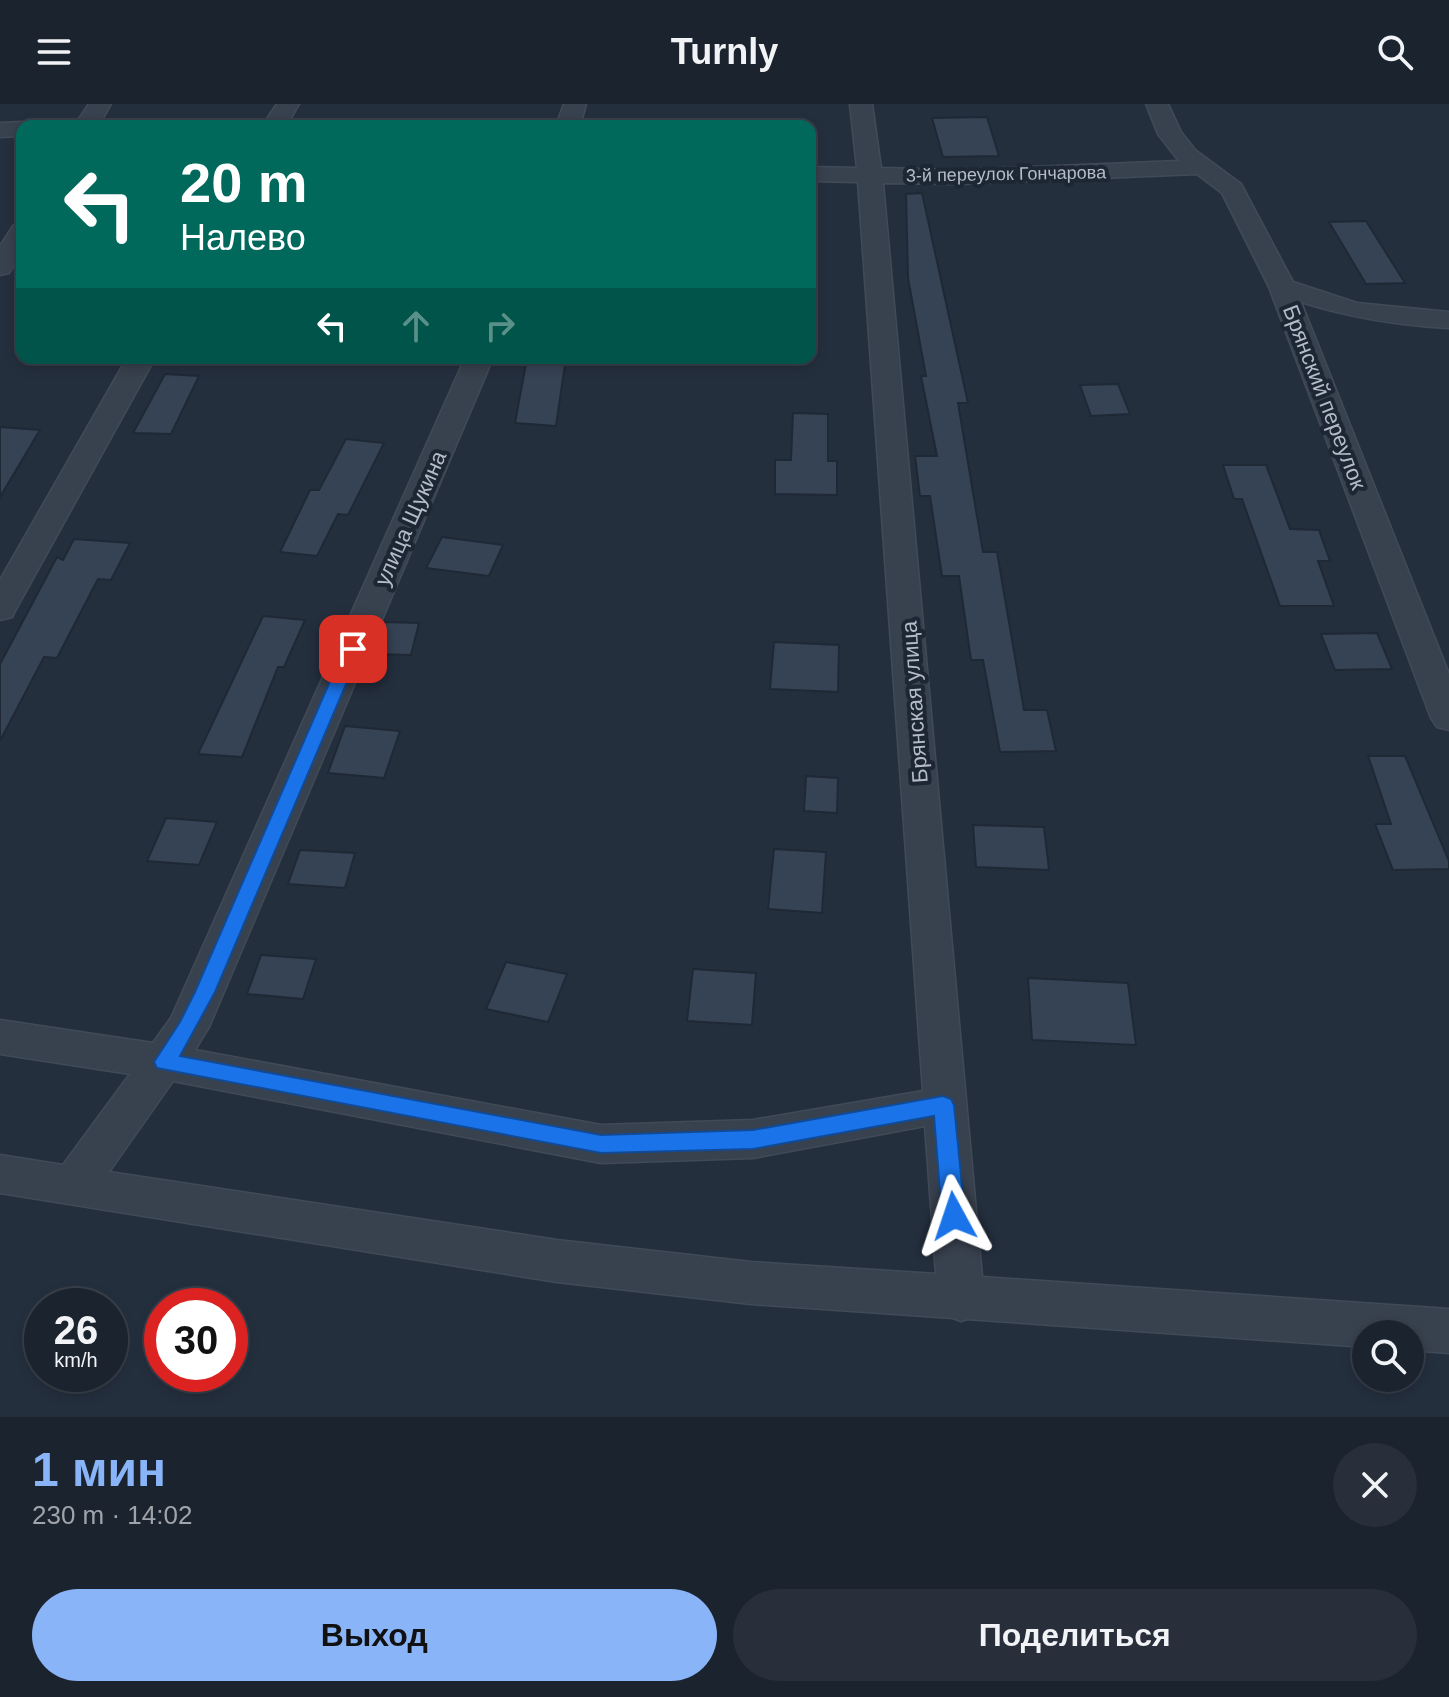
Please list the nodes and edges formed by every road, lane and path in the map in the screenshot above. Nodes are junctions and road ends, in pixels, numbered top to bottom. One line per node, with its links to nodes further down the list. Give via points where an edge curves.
1 (861, 104): 5 (street, Брянская улица)
2 (1157, 104): 3 (street, Брянский переулок, via 1170,134)
3 (1202, 167): 5 (street, 3-й переулок Гончарова); 8 (street, Брянский переулок, via 1232,189)
4 (816, 174): 5 (street, 3-й переулок Гончарова)
5 (870, 176): 16 (street, Брянская улица)
6 (16, 241): 7 (street)
7 (0, 267)
8 (1282, 287): 9 (street, via 1353,310); 13 (street, Брянский переулок)
9 (1449, 320)
10 (138, 364): 12 (street)
11 (476, 364): 15 (street, улица Щукина, via 205,992)
12 (0, 609)
13 (1449, 718)
14 (0, 1037): 15 (street)
15 (164, 1062): 16 (street, via 601,1144 753,1139); 18 (street, улица Щукина)
16 (943, 1105): 19 (street, Брянская улица)
17 (0, 1174): 18 (street)
18 (74, 1185): 19 (street, via 557,1261)
19 (961, 1300): 20 (street)
20 (1449, 1331)

